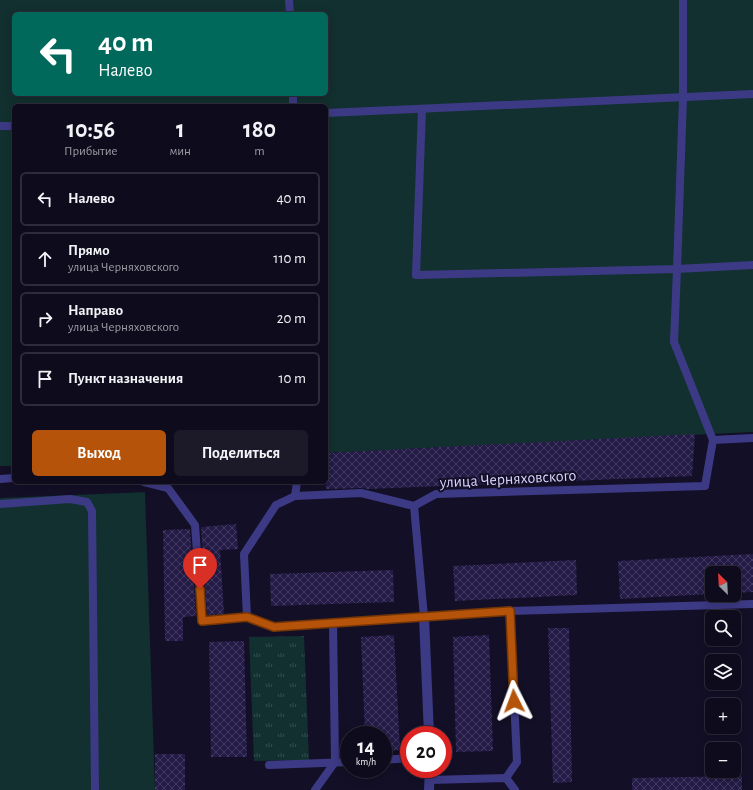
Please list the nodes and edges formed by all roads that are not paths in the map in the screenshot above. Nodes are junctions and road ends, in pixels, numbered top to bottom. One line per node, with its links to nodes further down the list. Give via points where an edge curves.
1 (289, 0): 3 (lane)
2 (683, 0): 5 (lane)
3 (290, 12)
4 (753, 94): 5 (lane)
5 (682, 98): 6 (lane); 11 (lane)
6 (422, 108): 7 (lane); 11 (lane, via 416,275)
7 (328, 113)
8 (0, 126): 9 (lane)
9 (12, 126)
10 (753, 265): 11 (lane)
11 (677, 269): 13 (lane, via 674,342)
12 (753, 438): 13 (lane)
13 (713, 440): 20 (lane, улица Черняховского, via 705,486 436,494)
14 (12, 478): 15 (lane)
15 (0, 479)
16 (152, 484): 23 (lane, via 168,488 196,525 202,621)
17 (297, 484): 18 (lane)
18 (295, 496): 20 (lane, via 361,493); 23 (lane, via 276,506 244,554)
19 (0, 504): 32 (lane, via 70,499 87,502 92,511)
20 (414, 506): 24 (lane)
21 (753, 604): 22 (lane)
22 (510, 611): 24 (lane); 30 (lane, via 517,762)
23 (247, 617): 25 (lane, via 274,627)
24 (424, 617): 25 (lane); 26 (street)
25 (333, 623): 27 (lane)
26 (429, 726)
27 (335, 762): 28 (lane); 29 (lane); 33 (lane)
28 (340, 762)
29 (268, 765)
30 (506, 778): 31 (lane); 34 (lane)
31 (429, 785)
32 (95, 790)
33 (315, 790)
34 (515, 790)

